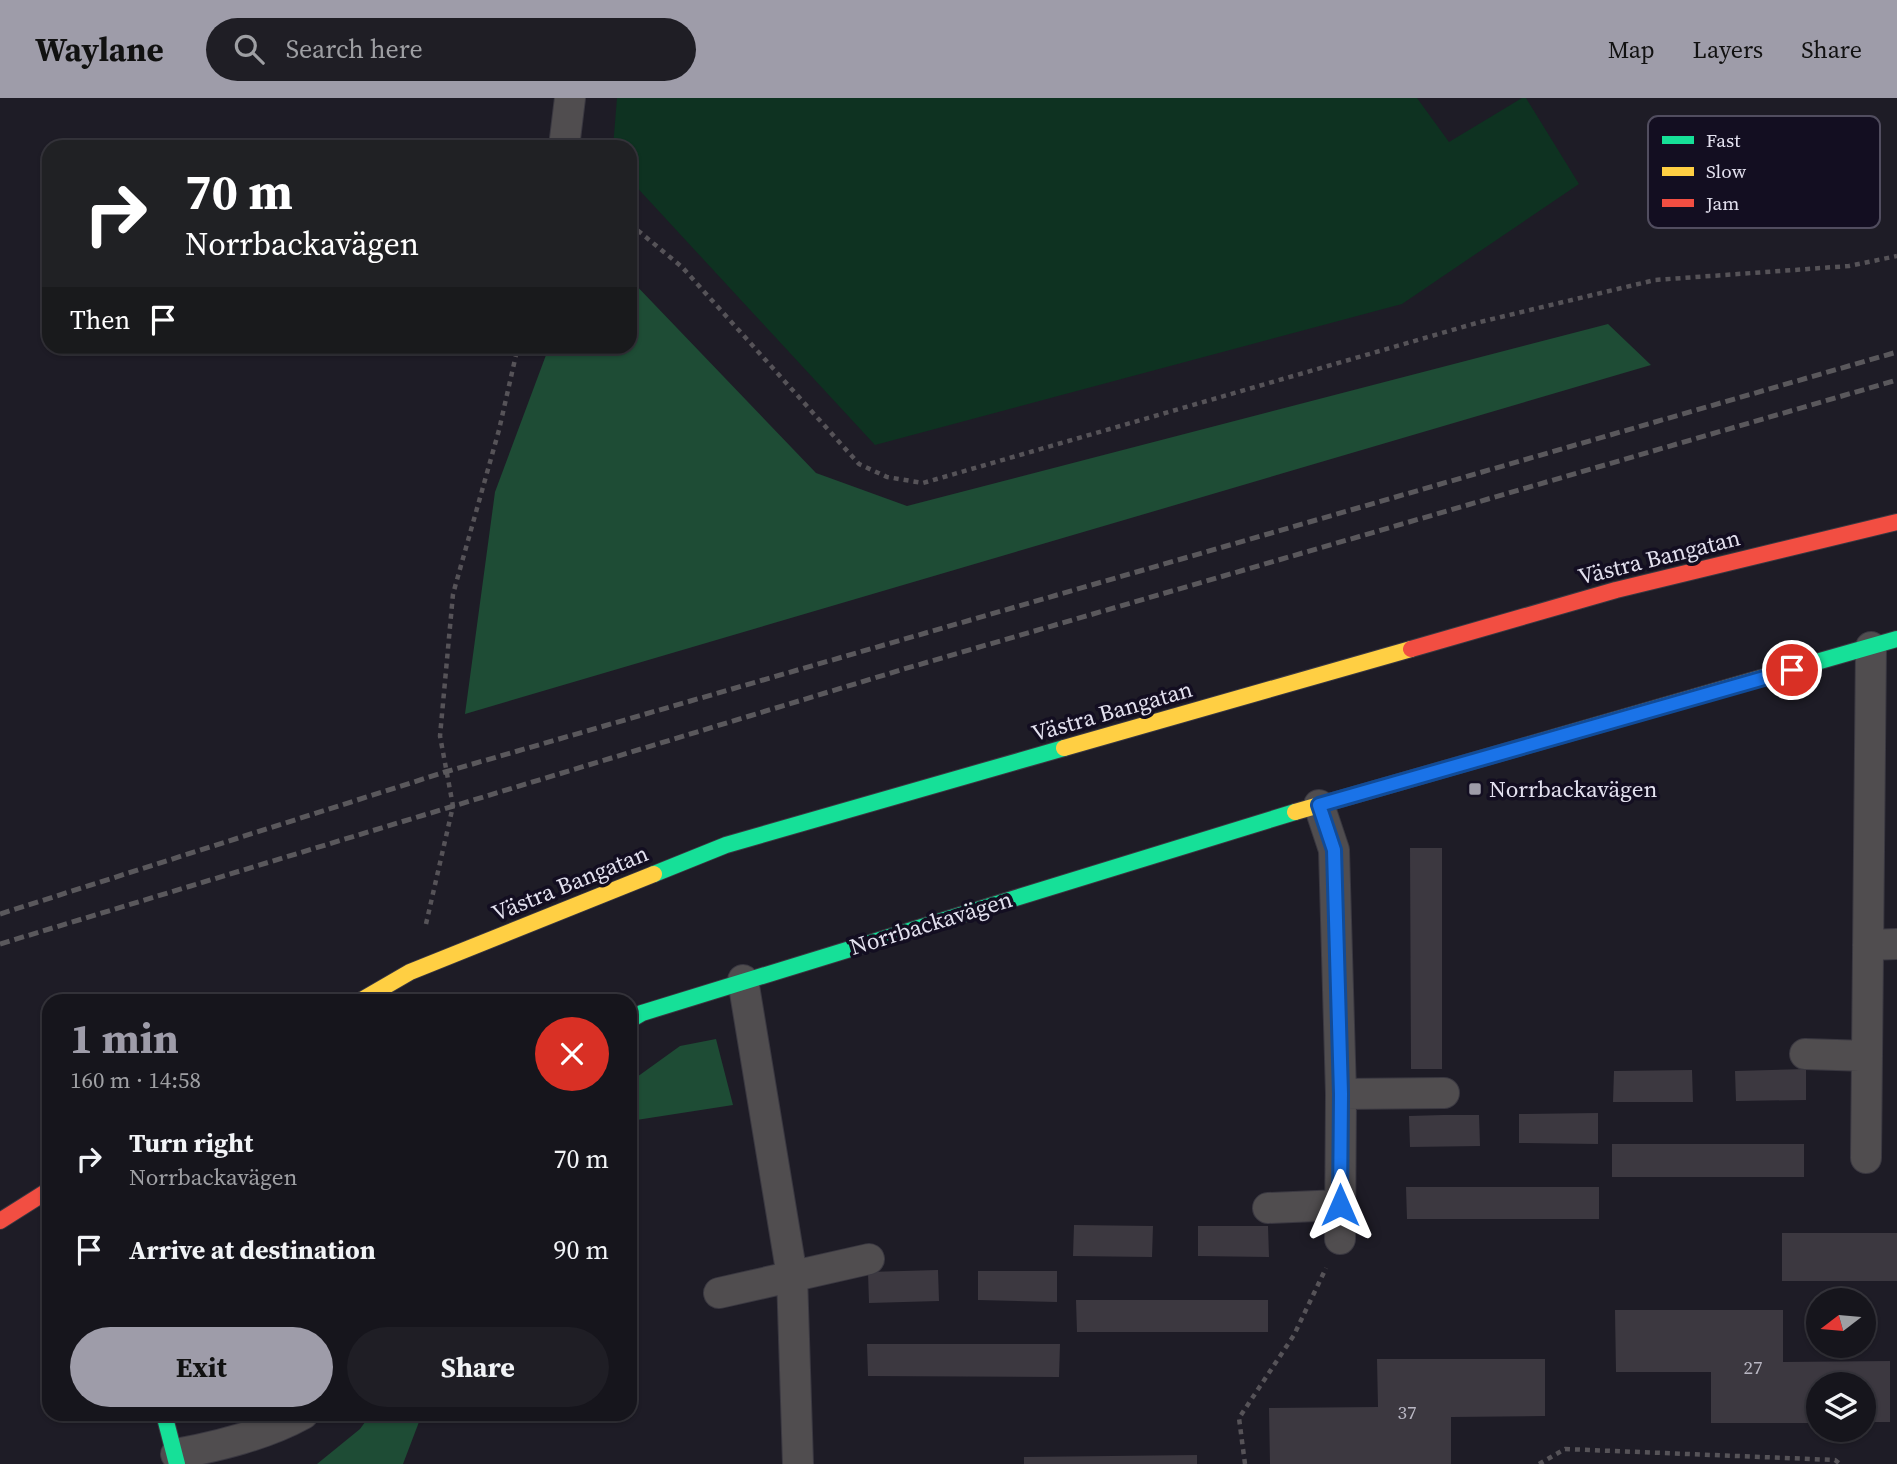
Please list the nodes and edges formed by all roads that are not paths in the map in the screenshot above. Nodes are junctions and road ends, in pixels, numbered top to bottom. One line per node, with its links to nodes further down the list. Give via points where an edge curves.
1 (570, 98): 2 (street)
2 (565, 140)
3 (1897, 523): 9 (street, Västra Bangatan, via 1616,590 726,845 410,972)
4 (1884, 643): 5 (street, Norrbackavägen); 7 (street, Norrbackavägen)
5 (1319, 805): 8 (street, Norrbackavägen); 13 (street, via 1334,850)
6 (1897, 944): 7 (street)
7 (1868, 945): 12 (street, Norrbackavägen)
8 (743, 980): 10 (street, Norrbackavägen); 22 (street)
9 (372, 994)
10 (637, 1016)
11 (1805, 1054): 12 (street)
12 (1867, 1056): 15 (street, Norrbackavägen)
13 (1341, 1094): 14 (street); 17 (street)
14 (1444, 1094)
15 (1866, 1158)
16 (42, 1195): 19 (street)
17 (1340, 1205): 18 (street); 20 (street)
18 (1268, 1208)
19 (0, 1222)
20 (1340, 1239)
21 (869, 1259): 22 (street)
22 (793, 1276): 23 (street); 27 (street)
23 (719, 1293)
24 (166, 1421): 26 (street)
25 (290, 1421): 26 (street)
26 (177, 1459)
27 (798, 1464)

